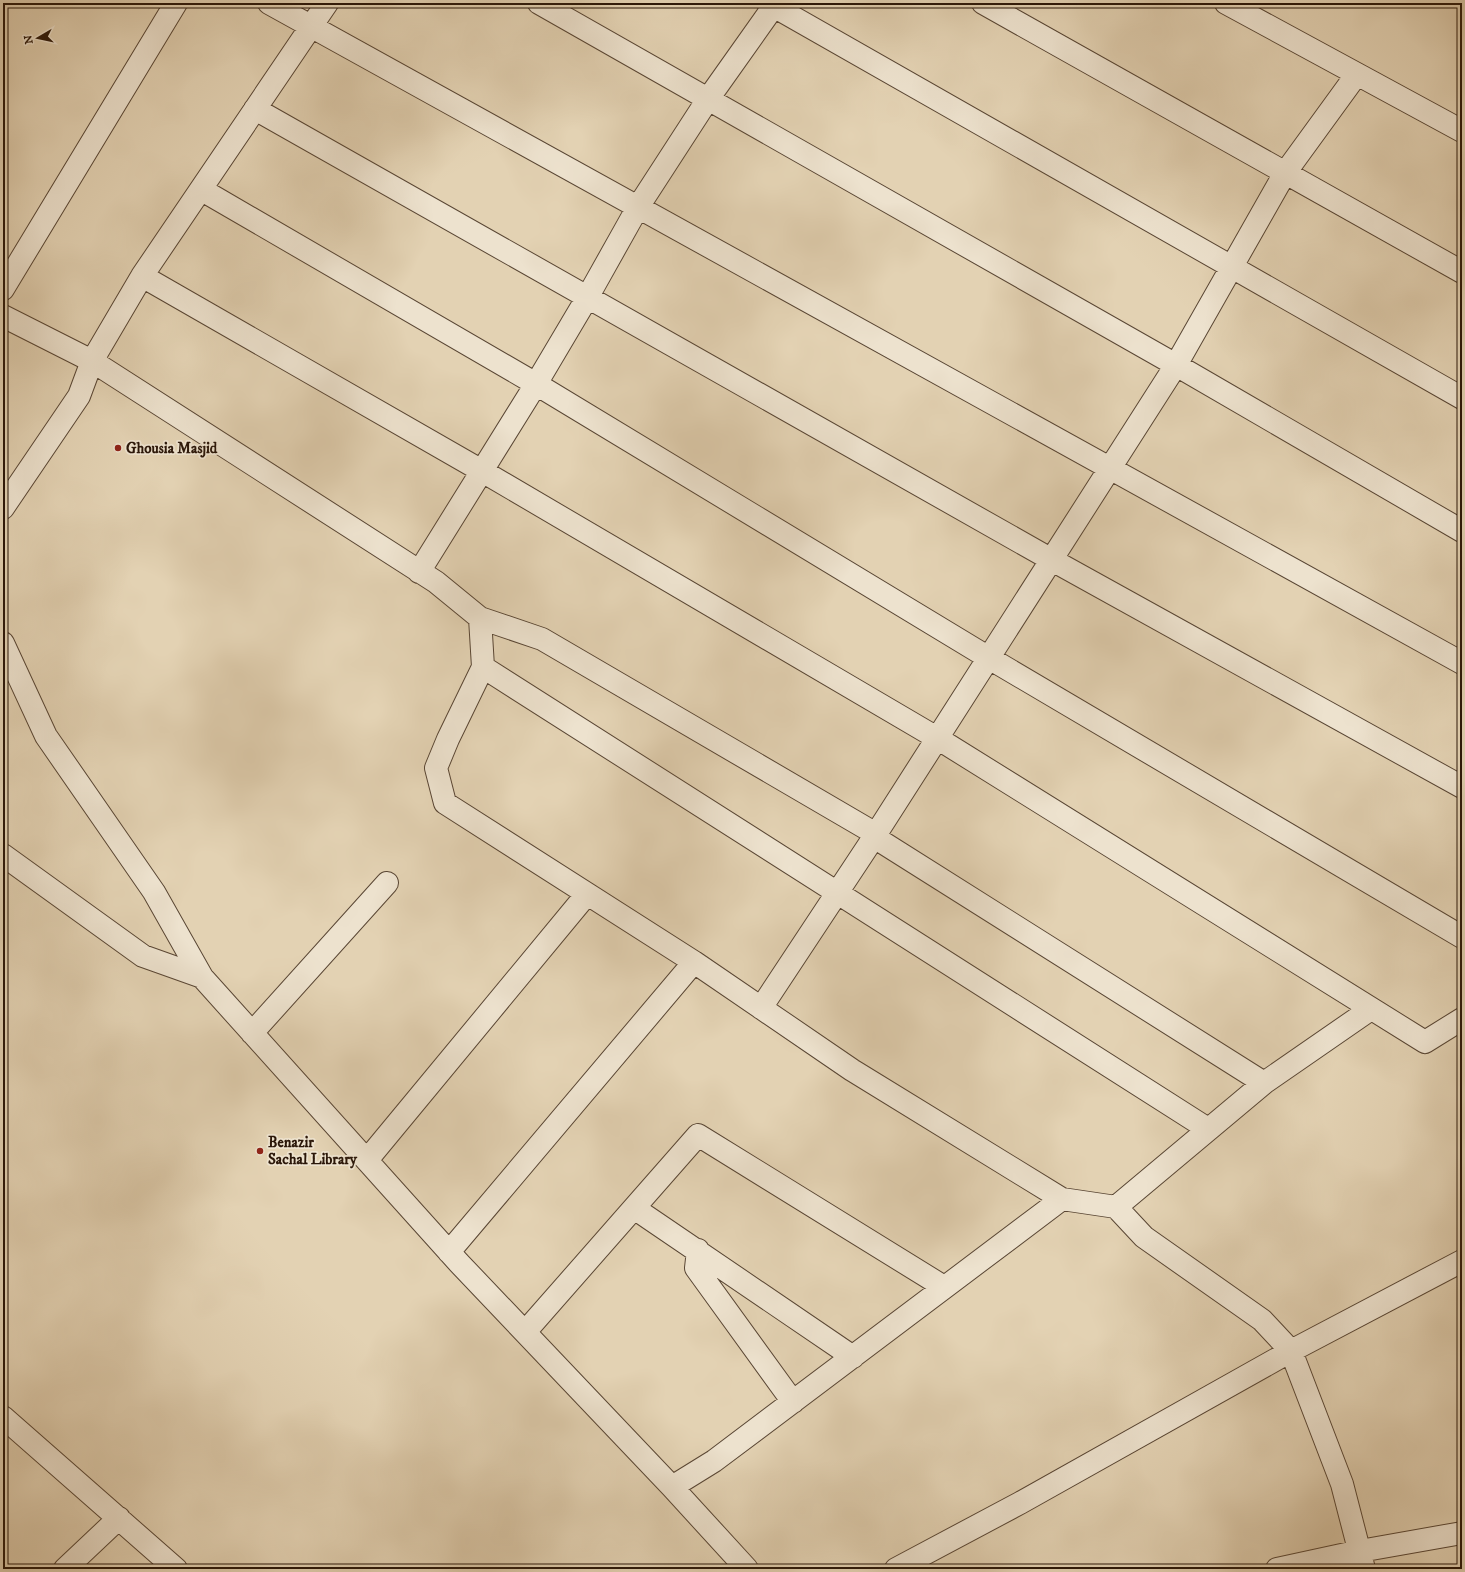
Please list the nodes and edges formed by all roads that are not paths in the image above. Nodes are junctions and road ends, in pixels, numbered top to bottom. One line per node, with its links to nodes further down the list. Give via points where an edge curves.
1 (176, 3): 19 (street)
2 (269, 3): 8 (street)
3 (327, 3): 8 (street)
4 (539, 3): 10 (street)
5 (983, 3): 13 (street)
6 (1226, 3): 9 (street)
7 (773, 4): 10 (street); 16 (street)
8 (311, 26): 11 (street); 15 (street)
9 (1357, 74): 12 (street); 13 (street)
10 (708, 99): 15 (street); 23 (street)
11 (254, 108): 14 (street); 20 (street)
12 (1462, 131)
13 (1285, 173): 16 (street); 17 (street)
14 (202, 190): 18 (street); 24 (street)
15 (638, 207): 20 (street); 26 (street)
16 (1232, 267): 23 (street); 25 (street)
17 (1462, 272)
18 (142, 276): 22 (street); 27 (street)
19 (3, 289)
20 (587, 298): 24 (street); 30 (street)
21 (3, 316): 22 (street)
22 (92, 361): 28 (street, via 79,396); 31 (street)
23 (1176, 365): 26 (street); 29 (street)
24 (536, 384): 27 (street); 34 (street)
25 (1462, 398)
26 (1109, 468): 30 (street); 35 (street)
27 (482, 471): 31 (street); 37 (street)
28 (3, 508)
29 (1462, 531)
30 (1052, 560): 34 (street); 38 (street)
31 (419, 572): 32 (street, via 436,582)
32 (480, 618): 36 (street); 39 (street, via 542,639)
33 (3, 642): 46 (street, via 46,736 154,892)
34 (989, 658): 37 (street); 44 (street)
35 (1462, 663)
36 (483, 667): 42 (street); 43 (street, via 436,768 445,803)
37 (938, 738): 39 (street); 48 (street)
38 (1462, 787)
39 (875, 836): 42 (street); 51 (street)
40 (3, 855): 46 (street, via 143,956)
41 (388, 883): 50 (street)
42 (837, 893): 47 (street); 52 (street)
43 (587, 894): 45 (street); 53 (street)
44 (1462, 937)
45 (694, 962): 47 (street); 58 (street)
46 (202, 977): 50 (street)
47 (761, 1008): 54 (street, via 852,1070)
48 (1371, 1008): 49 (street, via 1426,1042); 51 (street)
49 (1462, 1019)
50 (252, 1033): 53 (street)
51 (1264, 1083): 52 (street)
52 (1208, 1129): 55 (street)
53 (367, 1160): 58 (street)
54 (1062, 1199): 55 (street); 60 (street)
55 (1116, 1207): 62 (street, via 1144,1237 1262,1320)
56 (634, 1208): 57 (street); 60 (street, via 698,1135); 61 (street)
57 (698, 1250): 63 (street); 64 (street, via 696,1268)
58 (449, 1252): 61 (street)
59 (1462, 1261): 62 (street)
60 (944, 1287): 63 (street)
61 (525, 1332): 66 (street)
62 (1291, 1351): 69 (street, via 1342,1484); 73 (street, via 1020,1503)
63 (853, 1356): 64 (street)
64 (793, 1402): 66 (street, via 714,1461)
65 (3, 1417): 67 (street)
66 (672, 1487): 72 (street)
67 (119, 1518): 70 (street); 71 (street)
68 (1462, 1533): 69 (street)
69 (1362, 1560): 74 (street)
70 (65, 1569)
71 (176, 1569)
72 (747, 1569)
73 (896, 1569)
74 (1277, 1569)

